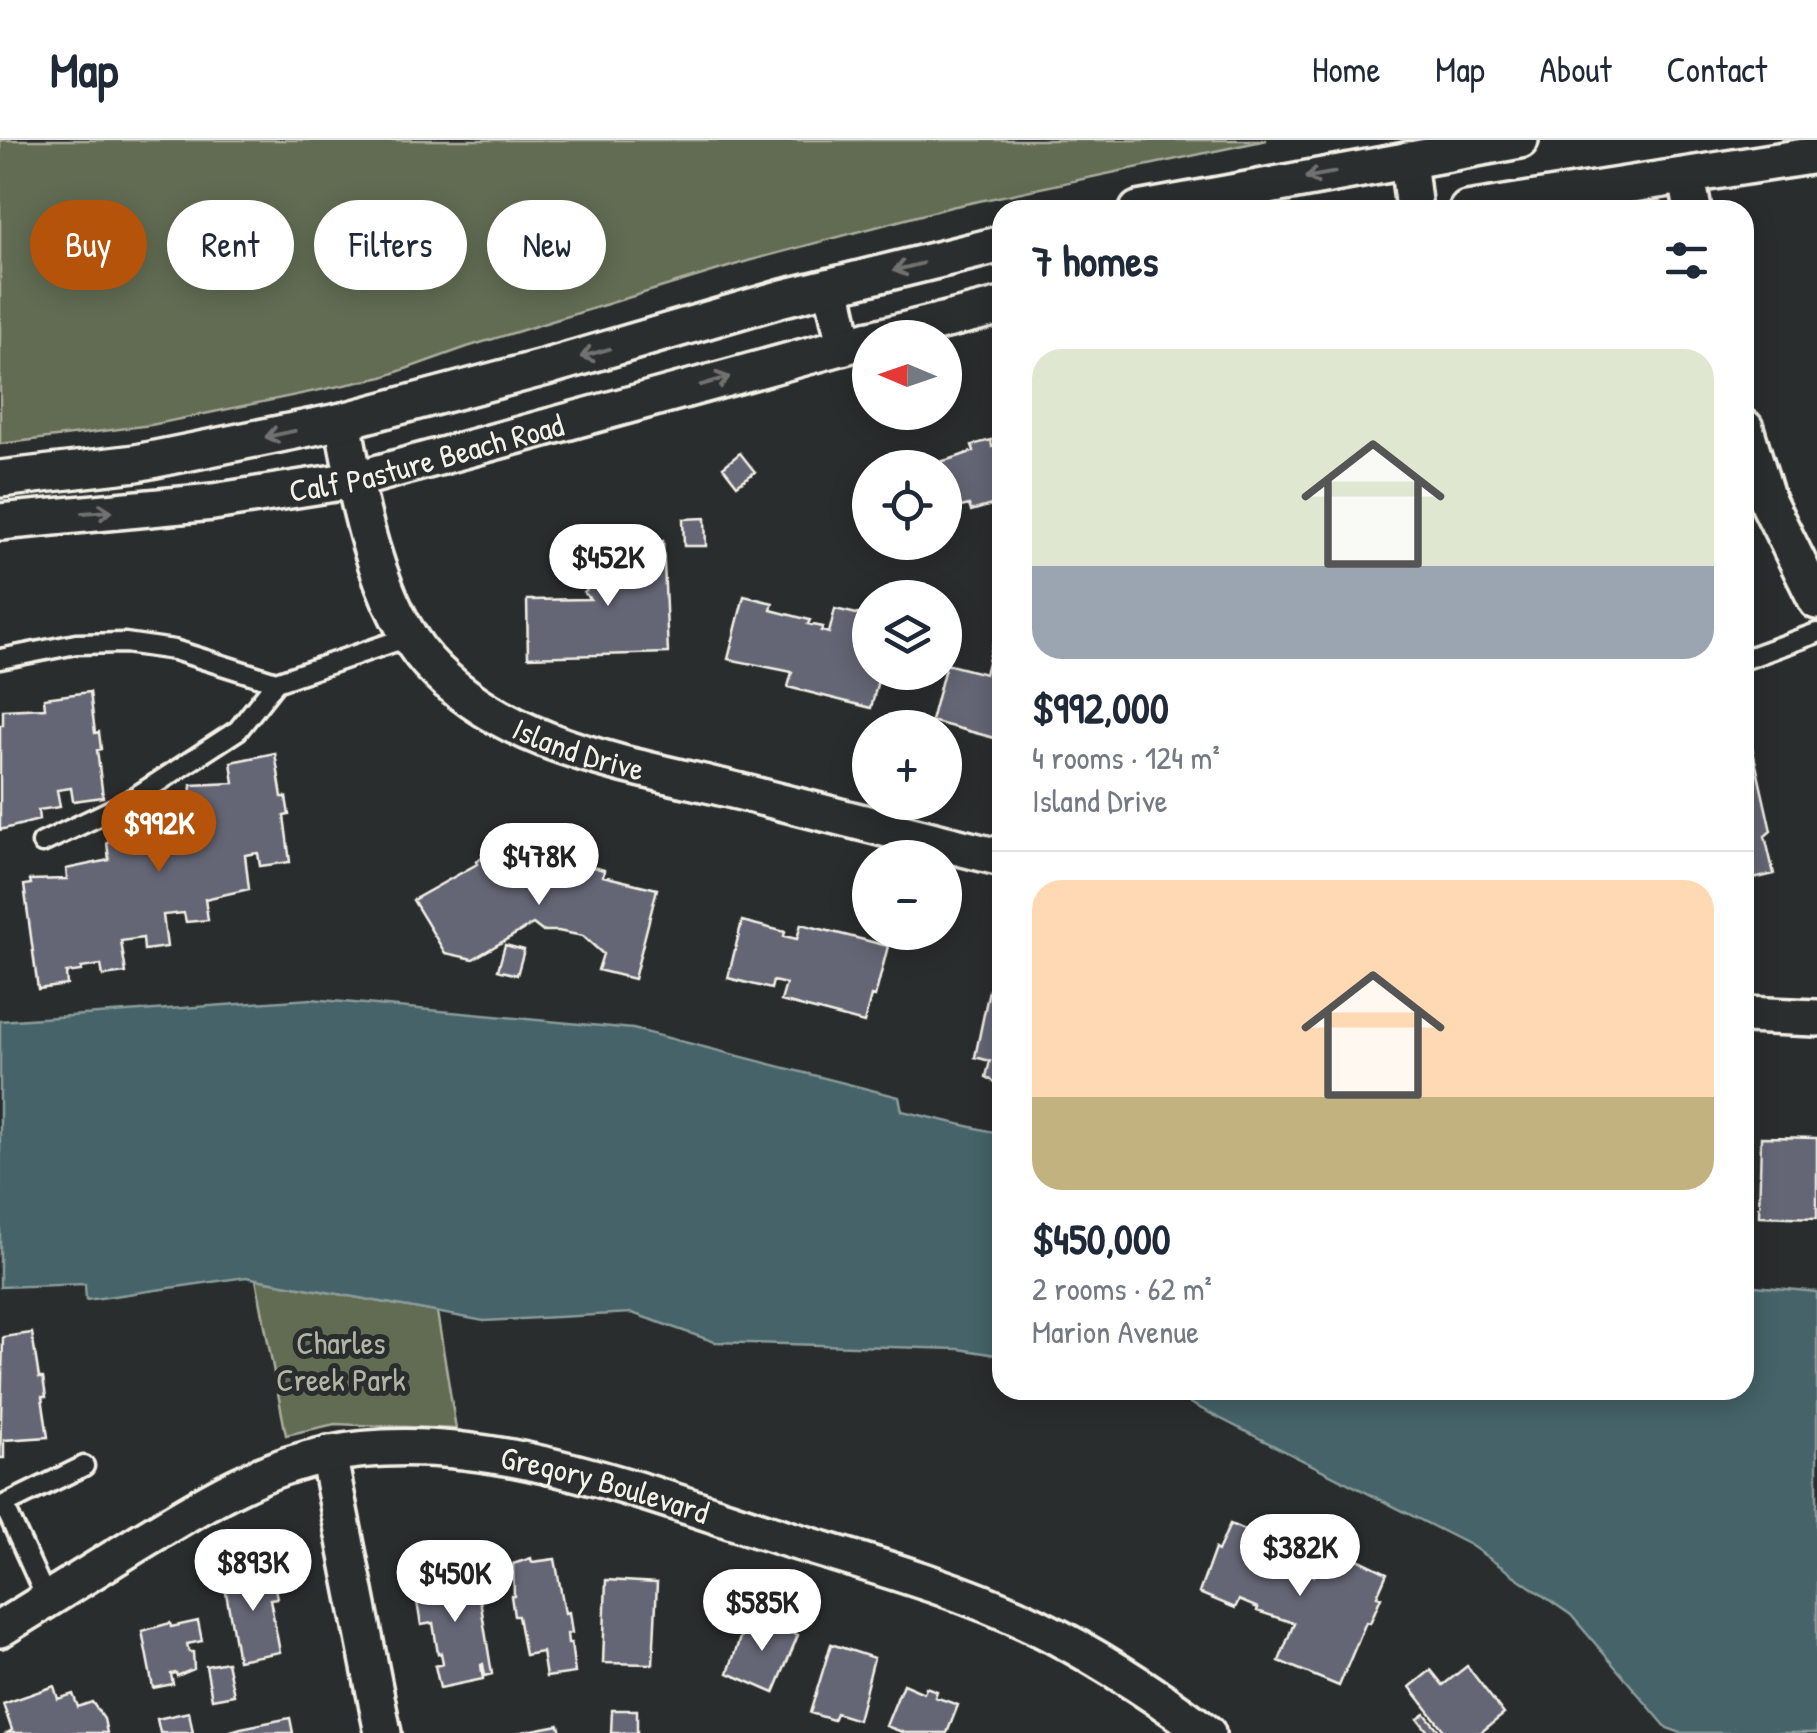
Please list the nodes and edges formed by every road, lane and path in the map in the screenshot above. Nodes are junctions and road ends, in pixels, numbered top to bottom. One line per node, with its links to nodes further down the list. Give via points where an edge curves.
1 (1520, 140): 3 (street)
2 (1817, 155): 4 (street)
3 (1408, 160): 5 (street, one-way to 5); 6 (street)
4 (1690, 193): 7 (street)
5 (1192, 200)
6 (1413, 200)
7 (1598, 200)
8 (992, 246): 9 (street, Calf Pasture Beach Road, one-way to 9)
9 (832, 286): 11 (street); 14 (street, Calf Pasture Beach Road, one-way to 14)
10 (992, 308): 12 (street, Calf Pasture Beach Road)
11 (852, 320)
12 (945, 320)
13 (852, 343): 17 (street, Calf Pasture Beach Road, one-way to 13)
14 (343, 421): 16 (street, Calf Pasture Beach Road, one-way to 16, via 154,460); 17 (street, Island Drive)
15 (1754, 456): 19 (street)
16 (0, 478)
17 (354, 480): 18 (street, Calf Pasture Beach Road, one-way to 17, via 213,502); 21 (street, Island Drive, via 391,606)
18 (0, 522)
19 (1817, 601)
20 (1817, 633): 22 (lane)
21 (411, 636): 24 (lane); 26 (street, Island Drive, via 427,660 482,710 556,746)
22 (1754, 656)
23 (0, 659): 24 (lane, via 76,644 126,643 174,650)
24 (276, 682): 25 (lane, via 238,730 126,803)
25 (42, 843)
26 (992, 855)
27 (1754, 1015): 28 (street)
28 (1817, 1018)
29 (328, 1454): 32 (street, Gregory Boulevard, via 261,1473); 34 (street); 35 (street, Gregory Boulevard, via 395,1448 482,1452 583,1474 878,1567 1032,1624 1145,1686)
30 (84, 1466): 31 (lane)
31 (2, 1506): 32 (lane)
32 (47, 1600): 33 (street, Gregory Boulevard)
33 (0, 1629)
34 (382, 1733)
35 (1207, 1733)

